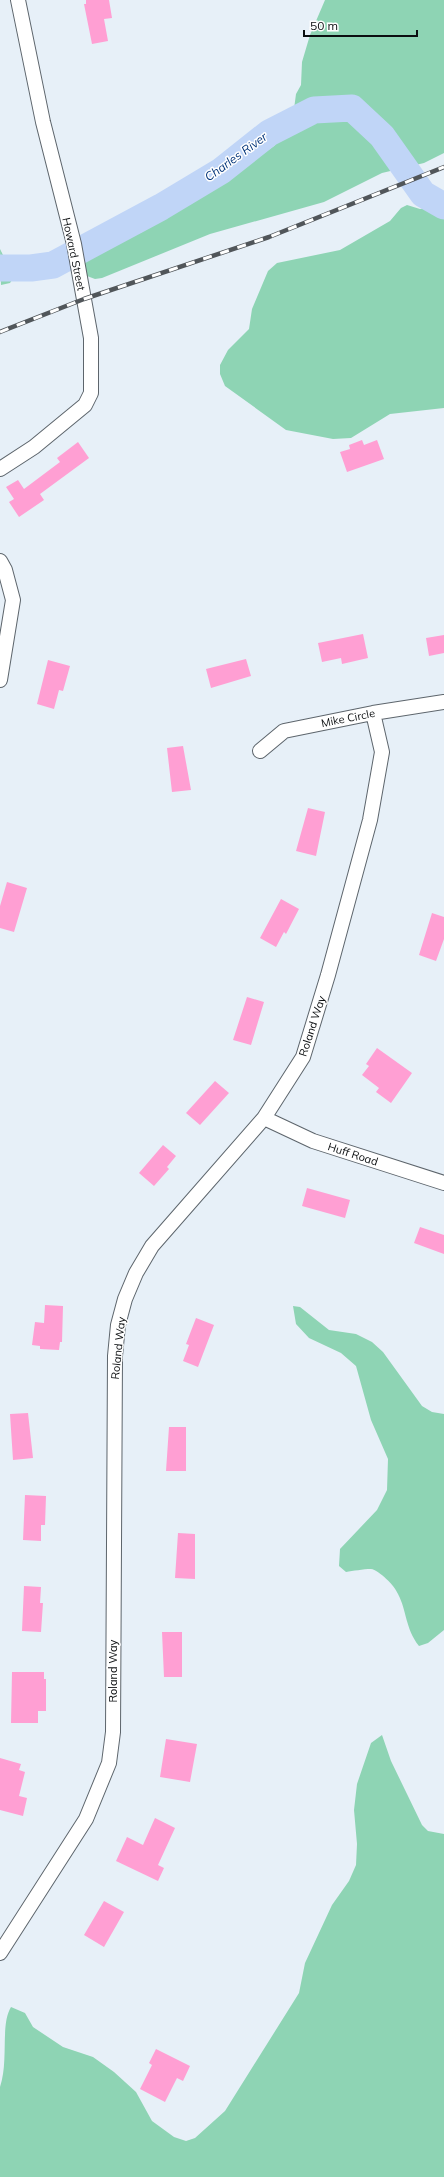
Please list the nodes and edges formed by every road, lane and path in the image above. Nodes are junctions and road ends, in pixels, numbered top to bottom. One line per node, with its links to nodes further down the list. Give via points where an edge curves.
1 (18, 0): 2 (street, Howard Street, via 43,122 74,244 91,338 91,392 85,404 34,447)
2 (0, 469)
3 (0, 561): 4 (street, via 13,600)
4 (0, 680)
5 (444, 702): 6 (street, Mike Circle)
6 (373, 713): 7 (street, Mike Circle, via 284,731); 8 (street, Roland Way, via 382,752 370,820 354,882 303,1057)
7 (260, 751)
8 (264, 1118): 9 (street, Huff Road, via 313,1141); 10 (street, Roland Way, via 152,1246 136,1273 125,1299 118,1325 115,1356 114,1732 109,1762 86,1819)
9 (444, 1183)
10 (0, 1952)

